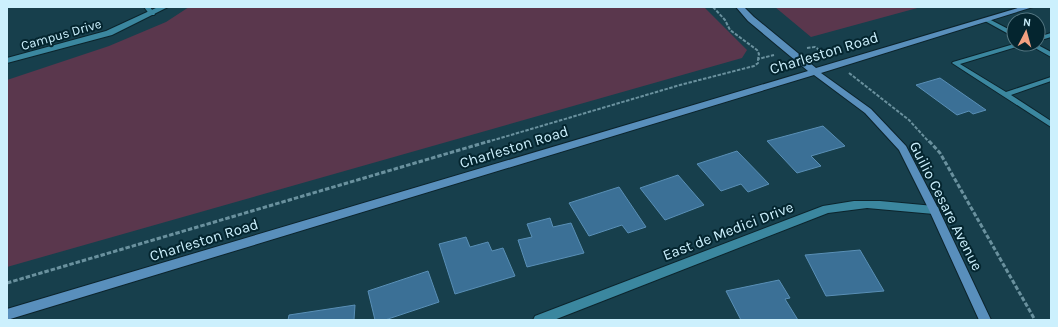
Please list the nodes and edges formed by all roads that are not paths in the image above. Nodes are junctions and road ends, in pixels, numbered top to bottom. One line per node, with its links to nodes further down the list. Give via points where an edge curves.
1 (164, 7): 4 (street, Campus Drive)
2 (740, 7): 9 (main road, Guilio Cesare Avenue)
3 (1029, 7): 5 (main road, Charleston Road)
4 (149, 10): 8 (street, Campus Drive, via 109,33)
5 (987, 20): 6 (lane); 9 (main road, Charleston Road)
6 (1006, 31)
7 (1006, 48): 11 (lane, via 955,63)
8 (7, 61)
9 (815, 72): 13 (main road, Guilio Cesare Avenue, via 868,111 903,148); 14 (main road, Charleston Road)
10 (1051, 79): 11 (lane)
11 (1005, 95): 12 (lane)
12 (1051, 124)
13 (934, 210): 15 (street, East de Medici Drive, via 877,204 848,204 827,209); 16 (main road, Guilio Cesare Avenue)
14 (7, 316)
15 (539, 320)
16 (985, 320)

